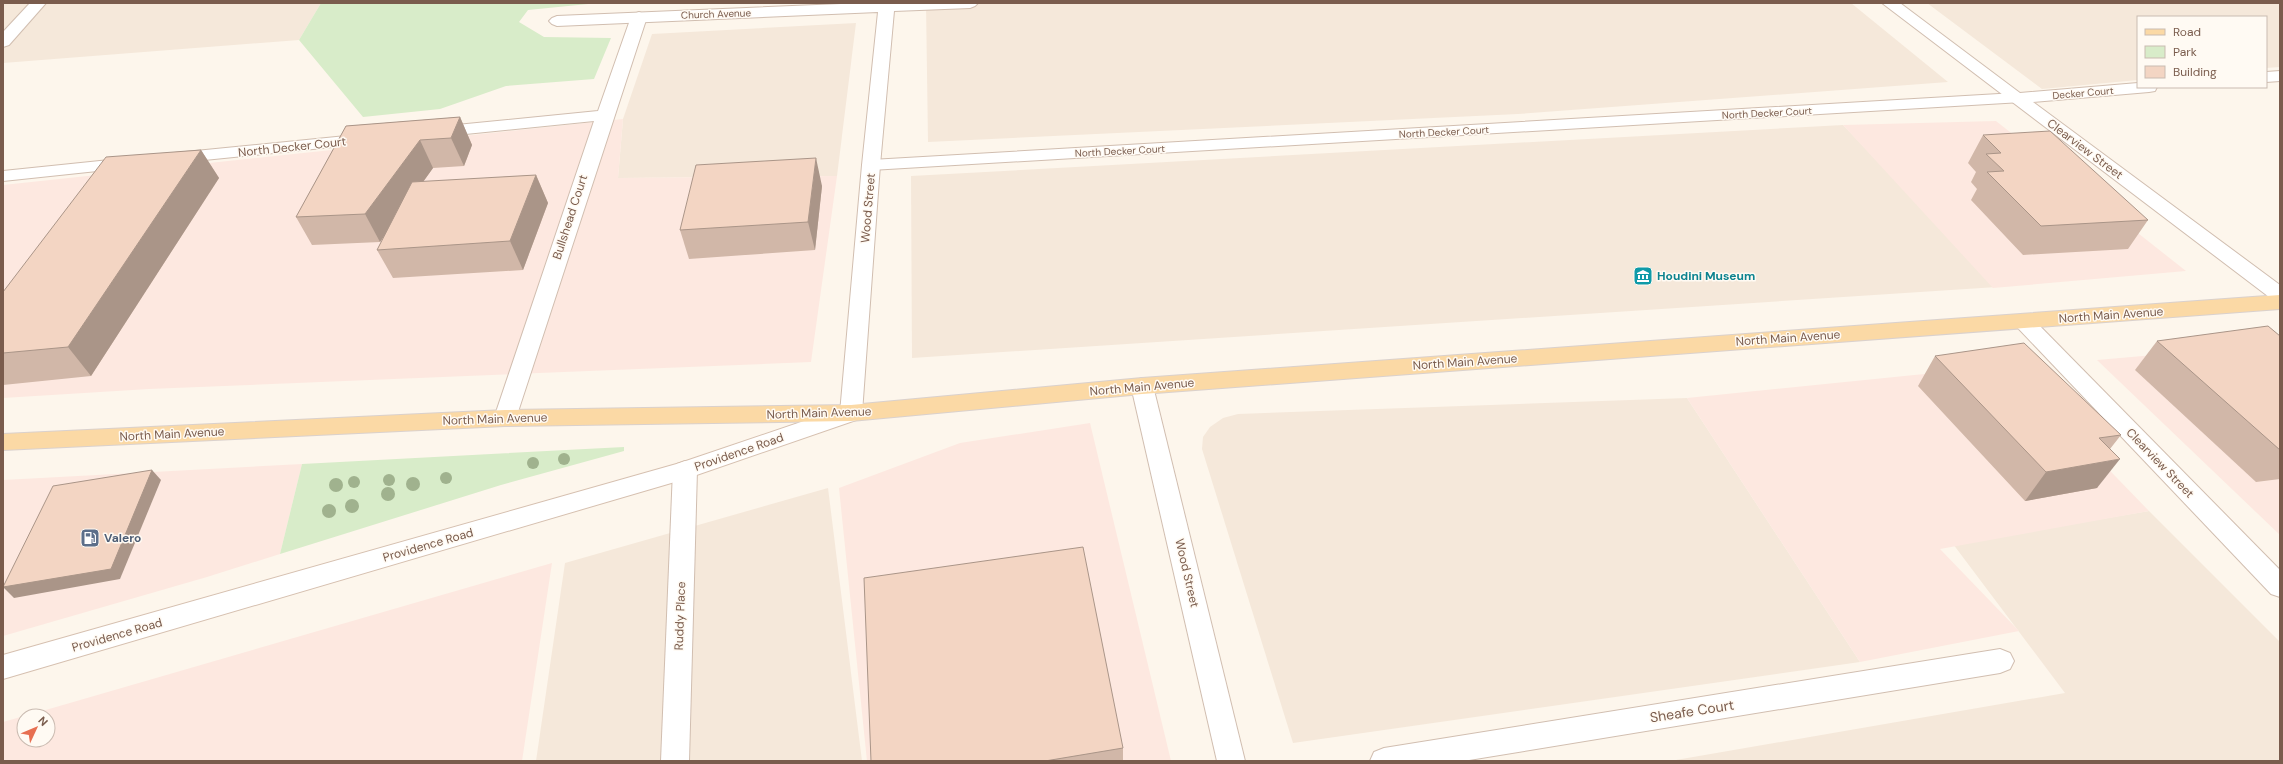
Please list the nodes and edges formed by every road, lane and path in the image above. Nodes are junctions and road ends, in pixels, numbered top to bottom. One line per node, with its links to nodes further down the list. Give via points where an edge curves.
1 (38, 3): 7 (street)
2 (970, 3): 4 (street, Church Avenue)
3 (1890, 3): 11 (street, Clearview Street)
4 (887, 5): 5 (street, Church Avenue); 15 (street, Wood Street)
5 (639, 17): 6 (street, Church Avenue); 12 (street, Bullshead Court)
6 (557, 21)
7 (3, 42)
8 (2280, 76): 9 (street)
9 (2267, 77)
10 (2137, 88): 11 (street, Decker Court)
11 (2016, 98): 15 (street, North Decker Court); 17 (street, Clearview Street)
12 (605, 115): 13 (street); 22 (street, Bullshead Court)
13 (423, 134)
14 (383, 138): 16 (street, North Decker Court)
15 (871, 165): 21 (street, Wood Street)
16 (3, 176)
17 (2280, 295)
18 (2280, 302): 19 (main road, North Main Avenue)
19 (2023, 321): 20 (main road, North Main Avenue); 25 (street, Clearview Street)
20 (1142, 386): 21 (main road, North Main Avenue); 29 (street, Wood Street)
21 (851, 414): 22 (main road, North Main Avenue); 24 (street, Providence Road)
22 (505, 418): 23 (main road, North Main Avenue)
23 (3, 442)
24 (685, 470): 27 (street, Providence Road); 28 (street, Ruddy Place)
25 (2280, 587)
26 (2000, 661): 30 (street, Sheafe Court)
27 (3, 667)
28 (675, 761)
29 (1232, 761)
30 (1384, 761)

